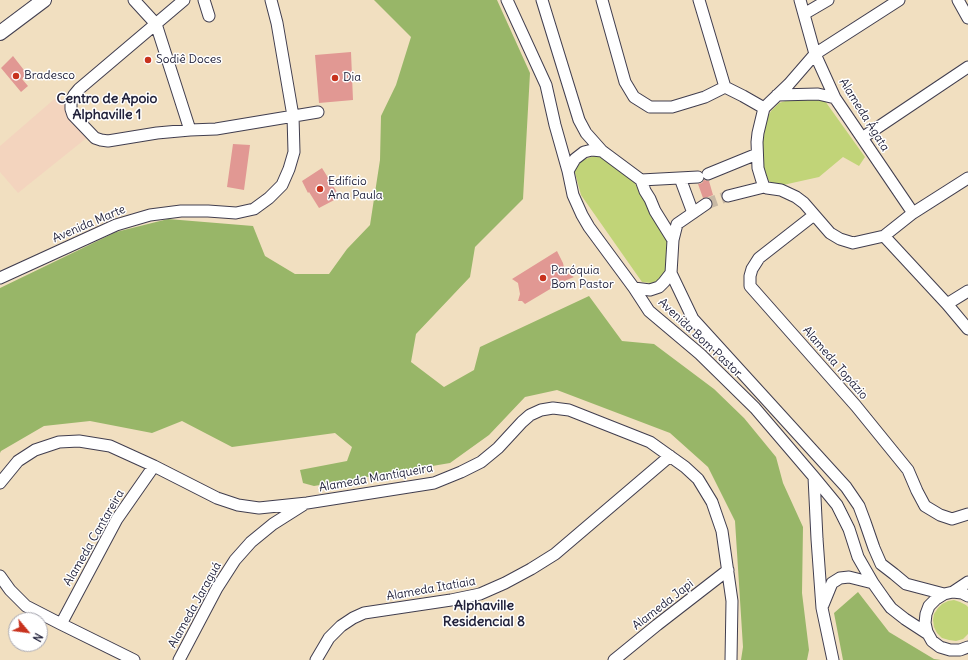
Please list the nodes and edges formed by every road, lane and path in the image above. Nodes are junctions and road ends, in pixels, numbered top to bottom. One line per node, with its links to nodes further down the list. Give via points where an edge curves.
1 (44, 0): 18 (main road)
2 (134, 0): 17 (street)
3 (184, 0): 17 (street)
4 (204, 0): 15 (street)
5 (270, 0): 26 (street, Avenida Marte, via 277,23)
6 (507, 0): 31 (street, Avenida Bom Pastor, via 546,85)
7 (542, 0): 29 (street, via 579,120 586,133)
8 (602, 0): 21 (street, via 625,82 634,97 650,107 672,107 705,97)
9 (699, 0): 21 (street)
10 (800, 0): 14 (street, Alameda Ágata)
11 (828, 0): 14 (street)
12 (899, 0): 19 (street)
13 (958, 0): 16 (street)
14 (804, 14): 19 (street, Alameda Ágata)
15 (209, 16)
16 (968, 18)
17 (156, 24): 27 (street); 27 (street, via 79,89 71,101 71,109 73,115 95,138 101,140)
18 (0, 33)
19 (815, 54): 22 (street); 23 (street, Alameda Ágata)
20 (968, 67): 28 (street)
21 (725, 87): 24 (street)
22 (776, 95): 23 (street, via 818,94); 24 (street)
23 (835, 98): 28 (street, Alameda Ágata)
24 (764, 108): 30 (street, via 758,133)
25 (318, 112): 26 (street)
26 (293, 116): 27 (street, via 216,129); 44 (street, Avenida Marte, via 294,152 289,169 282,185 254,209 236,213 181,211 150,215 116,225)
27 (190, 130)
28 (862, 138): 39 (street, Alameda Ágata)
29 (602, 151): 31 (street, via 584,152 575,158); 34 (street)
30 (757, 154): 32 (street, via 703,175); 35 (street, via 758,168)
31 (568, 171): 45 (street, Avenida Bom Pastor, via 573,195 582,215)
32 (680, 178): 34 (street); 38 (street)
33 (968, 178): 39 (street)
34 (641, 180): 42 (street, via 655,211)
35 (766, 187): 36 (street); 40 (street, via 796,197)
36 (728, 196)
37 (706, 204): 38 (street, Avenida Bom Pastor)
38 (693, 213): 42 (street, Avenida Bom Pastor, via 677,224)
39 (914, 213): 41 (street)
40 (814, 215): 41 (street, via 830,233 853,243); 54 (street, Alameda Topázio, via 759,258 752,269 750,286 856,406 908,470 925,506 952,519)
41 (884, 236): 47 (street)
42 (673, 240): 43 (street, Avenida Bom Pastor)
43 (671, 273): 45 (street, via 659,287 650,290); 59 (street, Avenida Bom Pastor, via 693,319 846,488 858,506 881,564 906,584)
44 (0, 278)
45 (634, 288): 51 (street, Avenida Bom Pastor, via 649,311 700,354 755,408)
46 (968, 291): 47 (street)
47 (947, 304): 48 (street)
48 (968, 329)
49 (670, 456): 53 (street, Alameda Mantiqueira, via 650,442 627,432 568,410 554,408 530,415 481,462 434,483); 55 (street, Alameda Mantiqueira, via 698,479 712,502 722,531); 67 (street, Alameda Itatiaia, via 555,554 531,569 480,594 364,613 341,626 329,638)
50 (154, 466): 52 (street, Alameda Mantiqueira, via 110,446 79,441 59,442 35,450 18,461); 53 (street, Alameda Mantiqueira, via 217,498 238,505 258,508); 62 (street, Alameda Cantareira, via 117,519)
51 (814, 477): 58 (street, Avenida Bom Pastor, via 837,506 849,528 858,557); 61 (street)
52 (0, 483)
53 (307, 503): 66 (street, Alameda Jaraguá, via 273,524 251,542 235,560 217,588)
54 (968, 514)
55 (728, 570): 68 (street, Alameda Japi); 69 (street, Alameda Mantiqueira, via 732,601)
56 (0, 576): 62 (street, via 26,606)
57 (968, 582): 59 (street)
58 (873, 583): 61 (street, via 849,577 840,578 832,583); 63 (street, Avenida Bom Pastor, via 891,608)
59 (948, 593): 60 (street, Avenida Bom Pastor, via 962,593); 63 (street, via 929,606 925,623)
60 (968, 596)
61 (822, 608): 70 (street)
62 (61, 624): 65 (street)
63 (928, 634): 64 (street, Avenida Bom Pastor, via 940,647 950,650)
64 (968, 647)
65 (134, 660)
66 (179, 660)
67 (316, 660)
68 (614, 660)
69 (731, 660)
70 (833, 660)

